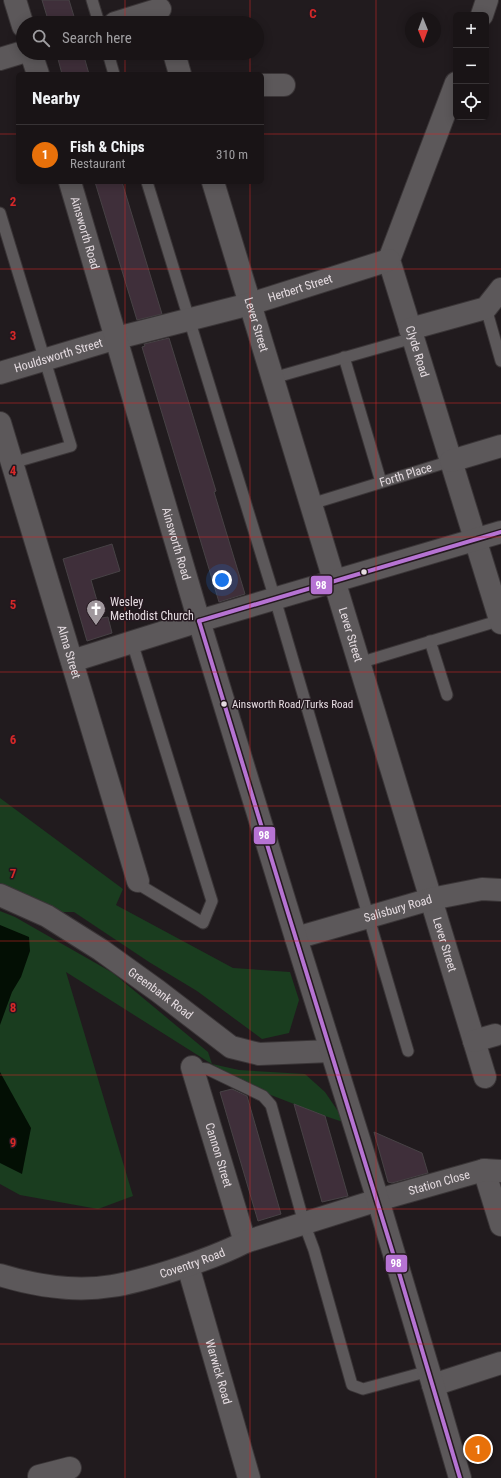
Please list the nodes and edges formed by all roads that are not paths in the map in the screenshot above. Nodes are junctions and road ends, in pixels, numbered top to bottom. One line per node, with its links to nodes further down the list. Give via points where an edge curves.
1 (15, 0): 6 (street)
2 (92, 0): 7 (lane)
3 (488, 0): 5 (street)
4 (161, 11): 8 (street)
5 (483, 12)
6 (20, 16)
7 (97, 16)
8 (142, 16)
9 (16, 54): 10 (street)
10 (0, 59)
11 (33, 60): 14 (street)
12 (110, 60): 15 (lane)
13 (176, 60): 16 (street)
14 (37, 72)
15 (113, 72)
16 (179, 72)
17 (456, 84): 24 (street)
18 (264, 85): 19 (street)
19 (284, 85)
20 (71, 184): 30 (street, Ainsworth Road)
21 (148, 184): 28 (lane)
22 (214, 184): 26 (street, Lever Street)
23 (0, 213): 32 (lane)
24 (390, 260): 26 (street, Herbert Street); 29 (street, Clyde Road)
25 (501, 289): 27 (street)
26 (250, 304): 28 (street, Herbert Street); 35 (street, Lever Street)
27 (486, 308): 29 (street); 33 (lane)
28 (189, 320): 30 (street, Herbert Street); 45 (lane)
29 (412, 334): 31 (lane); 38 (street, Clyde Road)
30 (117, 338): 32 (street, Houldsworth Street); 46 (street, Ainsworth Road)
31 (344, 357): 35 (lane); 40 (lane)
32 (45, 360): 34 (street, Houldsworth Street); 39 (lane, via 71,446)
33 (501, 361)
34 (0, 373)
35 (272, 378): 41 (street, Lever Street)
36 (0, 423): 39 (street, Alma Street)
37 (501, 446): 38 (street, Forth Place)
38 (451, 461): 40 (lane, Forth Place); 43 (street, Clyde Road)
39 (12, 463): 50 (street, Alma Street)
40 (381, 482): 41 (lane, Forth Place)
41 (311, 504): 44 (street, Lever Street)
42 (501, 532): 43 (street)
43 (476, 539): 44 (street); 47 (street, Clyde Road)
44 (334, 581): 45 (street); 51 (street, Lever Street)
45 (275, 599): 46 (street); 57 (lane)
46 (199, 621): 48 (street); 58 (street, Ainsworth Road)
47 (501, 621): 49 (lane)
48 (132, 642): 50 (street); 53 (lane, via 212,901 203,923 143,887)
49 (430, 642): 51 (lane); 52 (lane)
50 (72, 661): 53 (street, Alma Street)
51 (359, 663): 56 (street, Lever Street)
52 (447, 695)
53 (138, 881)
54 (501, 890): 56 (street, Salisbury Road, via 482,889)
55 (0, 895): 61 (street, Greenbank Road, via 47,916 101,950 231,1047 259,1054)
56 (431, 899): 57 (street, Salisbury Road); 60 (street, Lever Street)
57 (369, 916): 58 (street, Salisbury Road); 62 (lane)
58 (296, 938): 61 (street, Ainsworth Road)
59 (495, 1035): 60 (street)
60 (474, 1041): 64 (street, Lever Street)
61 (331, 1051): 66 (street, Ainsworth Road)
62 (408, 1051)
63 (192, 1067): 67 (lane, via 207,1069 263,1096 271,1105); 69 (street, Cannon Street)
64 (485, 1077)
65 (493, 1170): 66 (street, Station Close); 68 (street)
66 (378, 1200): 67 (street, Coventry Road); 73 (street, Ainsworth Road)
67 (304, 1223): 69 (street, Coventry Road); 73 (lane, via 352,1385 363,1389)
68 (501, 1225)
69 (245, 1242): 70 (street, Coventry Road)
70 (188, 1266): 71 (street, Coventry Road, via 111,1287 37,1285); 74 (street, Warwick Road)
71 (0, 1275)
72 (501, 1363): 73 (street)
73 (431, 1378): 75 (street, Ainsworth Road)
74 (249, 1478)
75 (460, 1478)

